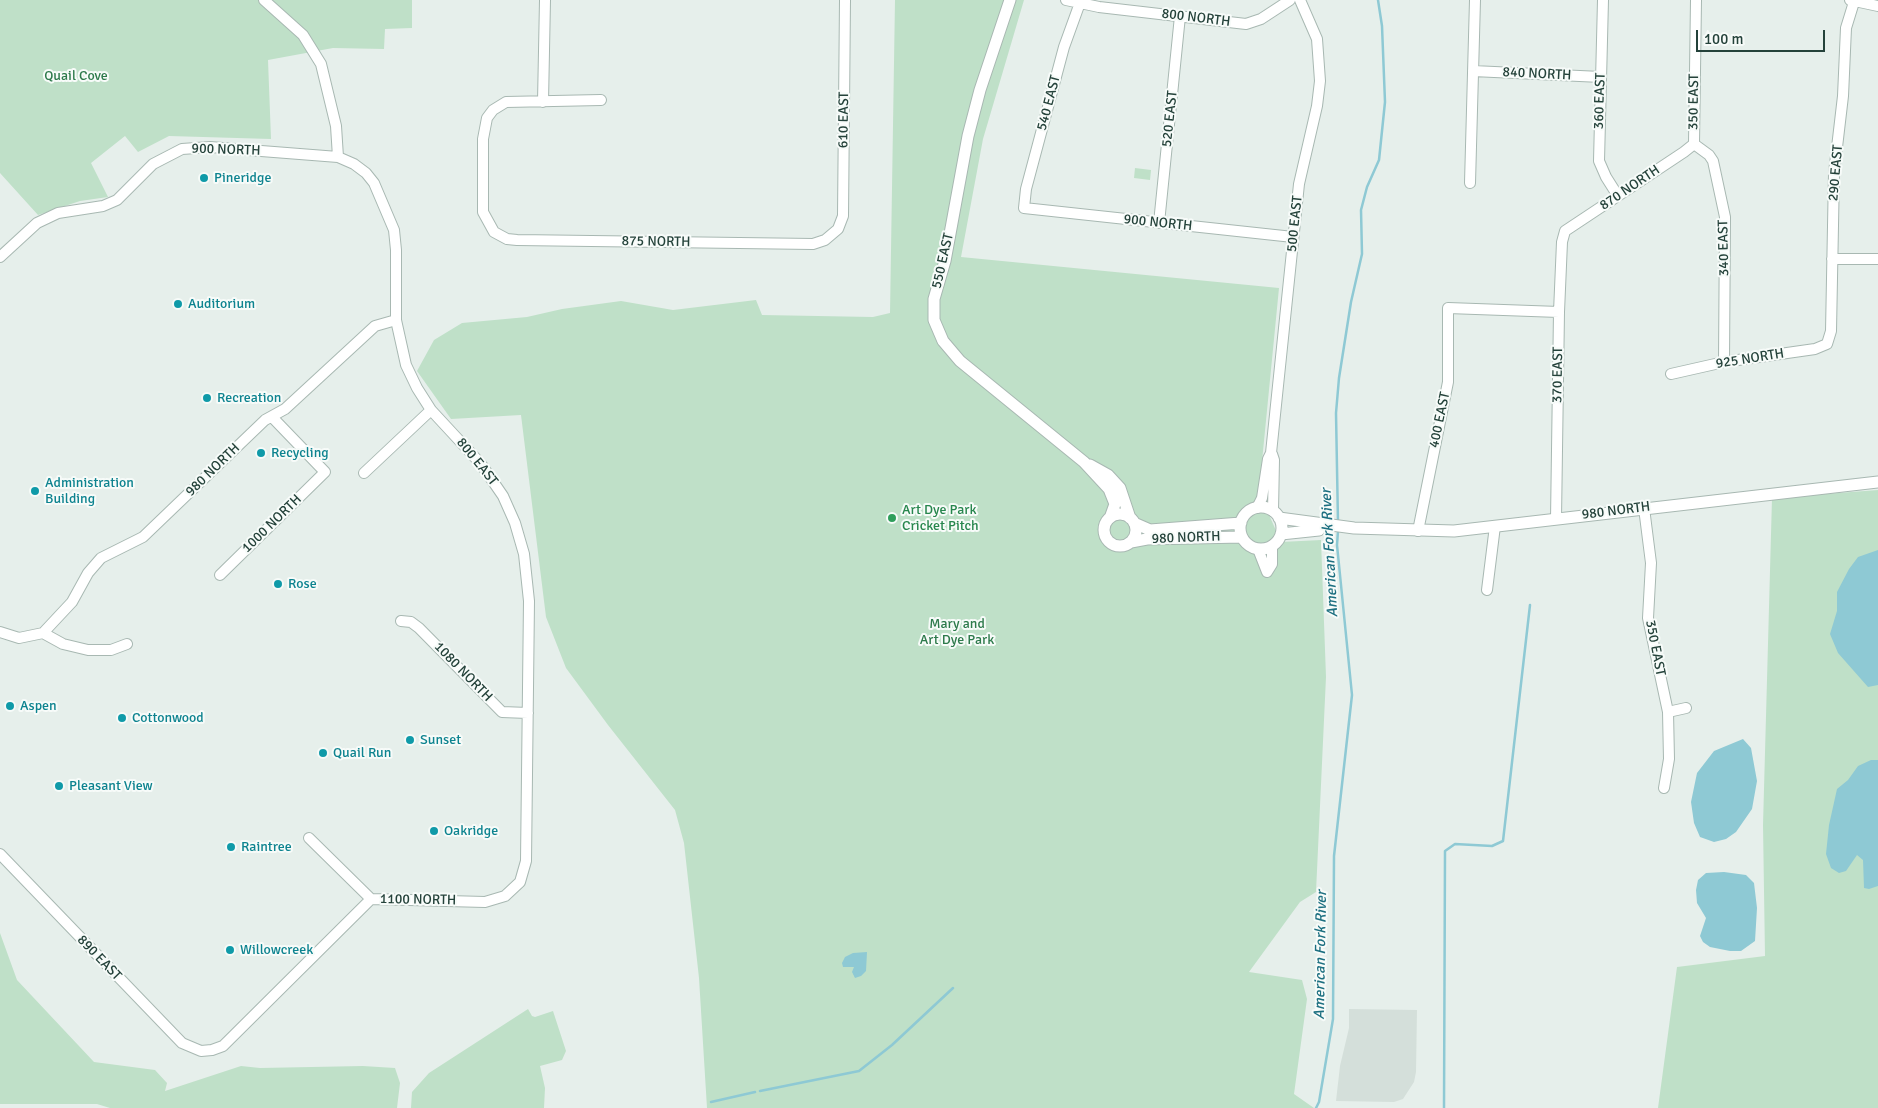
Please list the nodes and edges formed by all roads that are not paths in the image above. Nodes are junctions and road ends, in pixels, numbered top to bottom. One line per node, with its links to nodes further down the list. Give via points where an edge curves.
1 (264, 0): 20 (street, via 303,35 321,64 336,126)
2 (545, 0): 18 (street)
3 (845, 0): 26 (street, 610 EAST, via 843,216)
4 (1010, 0): 39 (street, 550 EAST, via 968,136 945,261 934,299 934,320 943,341 956,357)
5 (1066, 0): 12 (street, 800 NORTH)
6 (1290, 0): 14 (street, 800 NORTH, via 1261,19 1246,24)
7 (1300, 0): 27 (street, 500 EAST, via 1317,39 1320,81 1299,184)
8 (1475, 0): 15 (street)
9 (1603, 0): 16 (street, 360 EAST)
10 (1696, 0): 19 (street, 350 EAST)
11 (1852, 1): 13 (street); 29 (street, 290 EAST, via 1846,28 1843,96 1834,173)
12 (1080, 2): 14 (street, 800 NORTH); 23 (street, 540 EAST, via 1064,48 1026,189)
13 (1878, 6)
14 (1180, 16): 24 (street, 520 EAST)
15 (1473, 71): 16 (street, 840 NORTH); 21 (street)
16 (1601, 77): 22 (street, 360 EAST, via 1599,161)
17 (601, 100): 18 (street)
18 (543, 102): 26 (street, 875 NORTH, via 506,102 487,118 483,139 483,212 499,235 517,240 814,244)
19 (1694, 144): 22 (street, 870 NORTH); 34 (street, 340 EAST, via 1713,161 1724,217)
20 (338, 157): 28 (street, 900 NORTH, via 210,147 182,150 153,164 117,200 103,206 58,213 37,223); 32 (street, 800 EAST, via 354,164 371,178 394,230)
21 (1470, 183)
22 (1618, 196): 25 (street, 870 NORTH)
23 (1024, 208): 24 (street, 900 NORTH)
24 (1159, 223): 27 (street, 900 NORTH)
25 (1565, 231): 31 (street, 370 EAST)
26 (831, 236)
27 (1293, 237): 38 (street, 500 EAST)
28 (0, 257)
29 (1832, 258): 30 (street); 33 (street, 290 EAST, via 1831,331)
30 (1878, 259)
31 (1559, 312): 46 (street, 370 EAST); 51 (street, 400 EAST, via 1448,308 1447,390)
32 (396, 320): 36 (street, 800 EAST, via 406,365); 37 (street, 980 NORTH, via 375,326)
33 (1827, 344): 34 (street, 925 NORTH, via 1815,349)
34 (1724, 362): 35 (street, 925 NORTH)
35 (1671, 374)
36 (431, 410): 40 (street); 65 (street, 800 EAST, via 487,471 503,496 516,528 528,579)
37 (272, 418): 57 (street, 1000 NORTH, via 325,472); 61 (street, 980 NORTH, via 265,420 143,537 97,562 72,602)
38 (1271, 453): 42 (street, 500 EAST); 44 (street, 500 EAST)
39 (1084, 462): 45 (street, 550 EAST, via 1113,494 1115,504); 47 (street, 550 EAST, via 1117,484 1125,496)
40 (364, 474)
41 (1878, 482): 43 (street, 980 NORTH)
42 (1257, 508): 44 (street); 48 (street, via 1247,513)
43 (1644, 508): 46 (street, 980 NORTH); 64 (street, 350 EAST, via 1650,552 1649,625)
44 (1276, 515): 50 (street, 980 NORTH); 52 (street)
45 (1110, 518): 47 (street, via 1119,514); 54 (street, via 1104,528 1106,539 1120,547)
46 (1556, 519): 49 (street, 980 NORTH)
47 (1132, 520): 48 (street, 980 NORTH, via 1150,530); 54 (street, via 1136,535)
48 (1241, 523): 53 (street)
49 (1495, 526): 51 (street, 980 NORTH); 58 (street)
50 (1322, 527): 51 (street, 980 NORTH); 52 (street, 980 NORTH)
51 (1418, 531)
52 (1281, 534): 55 (street)
53 (1242, 537): 54 (street, 980 NORTH); 56 (street)
54 (1131, 542)
55 (1272, 546): 56 (street); 56 (street, via 1272,564 1268,572)
56 (1258, 549)
57 (220, 575)
58 (1487, 590)
59 (401, 621): 65 (street, 1080 NORTH, via 411,622 419,628 502,712)
60 (0, 632): 61 (street, via 16,638)
61 (43, 632): 62 (street, via 63,644 88,650 111,650)
62 (127, 644)
63 (1686, 708): 64 (street)
64 (1668, 712): 66 (street, 350 EAST, via 1669,759)
65 (528, 713): 69 (street, 800 EAST, via 526,861 522,879)
66 (1664, 788)
67 (309, 838): 70 (street)
68 (0, 854): 71 (street, 890 EAST, via 172,1034 186,1046)
69 (510, 893): 70 (street, 1100 NORTH, via 485,902)
70 (371, 899): 71 (street, 1100 NORTH, via 234,1037 223,1046)
71 (206, 1051)

